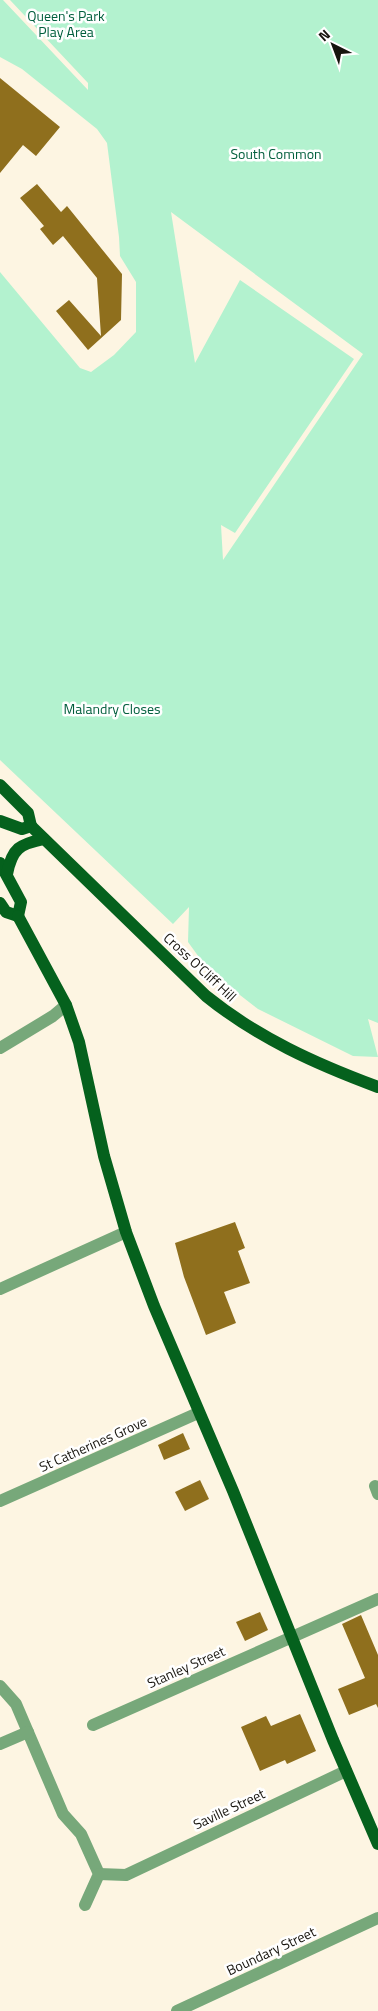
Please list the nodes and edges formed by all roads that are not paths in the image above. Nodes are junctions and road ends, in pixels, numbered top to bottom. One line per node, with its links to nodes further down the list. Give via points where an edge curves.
1 (0, 785): 3 (main road, Cross O'Cliff Hill, via 28,813)
2 (0, 821): 3 (main road, via 22,828)
3 (31, 826): 4 (main road, Cross O'Cliff Hill)
4 (44, 839): 5 (main road, via 18,848); 10 (main road, Cross O'Cliff Hill, via 228,1014 278,1045 328,1069)
5 (3, 868): 7 (main road, via 21,902)
6 (0, 903): 7 (main road, via 6,912)
7 (18, 916): 8 (main road)
8 (66, 1004): 9 (street, via 53,1016); 11 (main road, via 79,1042 104,1156)
9 (0, 1048)
10 (378, 1087)
11 (126, 1232): 12 (street); 13 (main road)
12 (0, 1289)
13 (198, 1413): 14 (street, St Catherines Grove); 16 (main road)
14 (0, 1501)
15 (378, 1599): 16 (street, Stanley Street)
16 (291, 1637): 18 (street, Stanley Street); 21 (main road)
17 (0, 1686): 19 (street, via 16,1704)
18 (92, 1724)
19 (28, 1732): 20 (street); 23 (street, via 63,1814 81,1834)
20 (0, 1744)
21 (346, 1771): 22 (main road); 23 (street, Saville Street, via 126,1875)
22 (378, 1843)
23 (99, 1874): 24 (street)
24 (85, 1905)
25 (378, 1918): 26 (street, Boundary Street)
26 (177, 2011)

